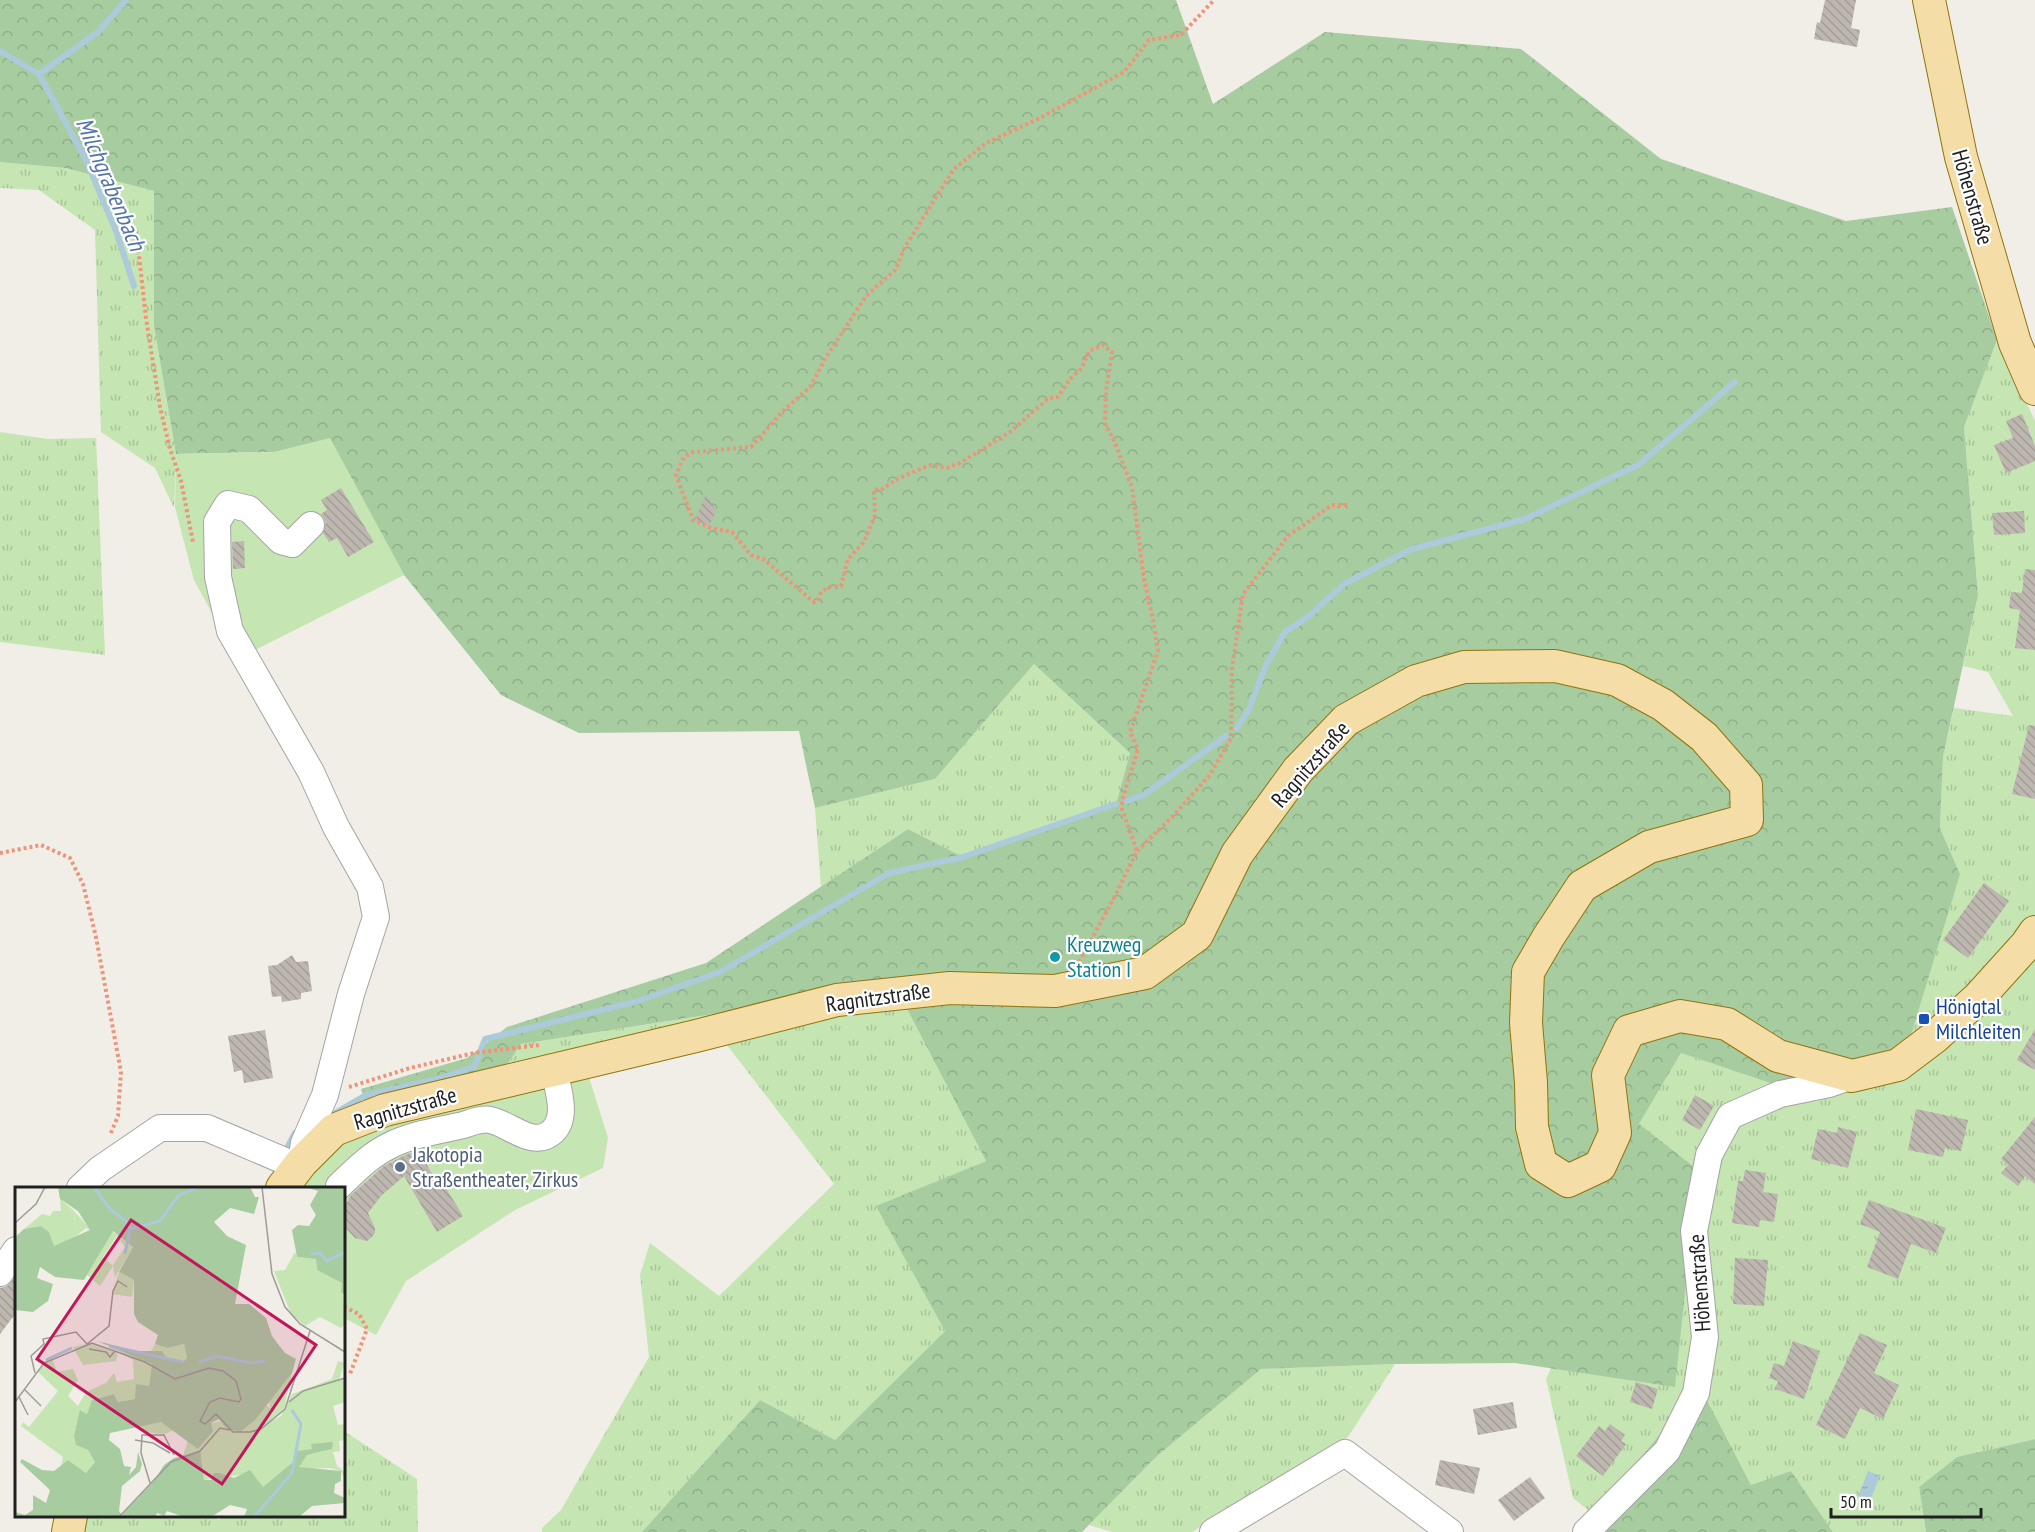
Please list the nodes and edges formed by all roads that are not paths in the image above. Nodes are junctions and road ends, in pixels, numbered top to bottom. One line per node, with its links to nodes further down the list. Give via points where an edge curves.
1 (1929, 0): 2 (main road, Höhenstraße, via 1961,157 2015,344)
2 (2035, 389)
3 (311, 525): 7 (street, via 292,544 281,541 249,509 228,504 217,522 218,578 230,630 311,772 369,887 376,917 325,1095 304,1143)
4 (2035, 932): 6 (main road, Höhenstraße, via 1979,997 1935,1037 1898,1065)
5 (554, 1070): 6 (main road, Ragnitzstraße, via 837,1000 950,988 1055,991 1145,973 1197,935 1237,854 1298,770 1346,720 1416,681 1464,666 1555,666 1617,680 1663,705 1704,737 1746,785 1747,820 1649,847 1582,886 1549,936 1528,972 1526,1023 1532,1127 1541,1164 1568,1181 1600,1167 1615,1133 1608,1075 1629,1031 1680,1016 1727,1024 1778,1056); 7 (main road, Ragnitzstraße, via 385,1110 334,1130); 8 (street, via 562,1108 560,1120 544,1137 529,1136 488,1119 410,1137 369,1159)
6 (1852, 1076): 17 (street, Höhenstraße, via 1780,1094 1730,1116 1709,1155 1694,1231 1705,1337 1696,1393 1667,1451)
7 (301, 1163): 9 (street, via 287,1162 207,1128 160,1128 100,1169); 10 (main road, Ragnitzstraße)
8 (339, 1186)
9 (81, 1187)
10 (283, 1187)
11 (15, 1252): 12 (street)
12 (0, 1273)
13 (71, 1517): 14 (main road)
14 (68, 1532)
15 (1213, 1532): 16 (street, via 1345,1454)
16 (1450, 1532)
17 (1586, 1532)

